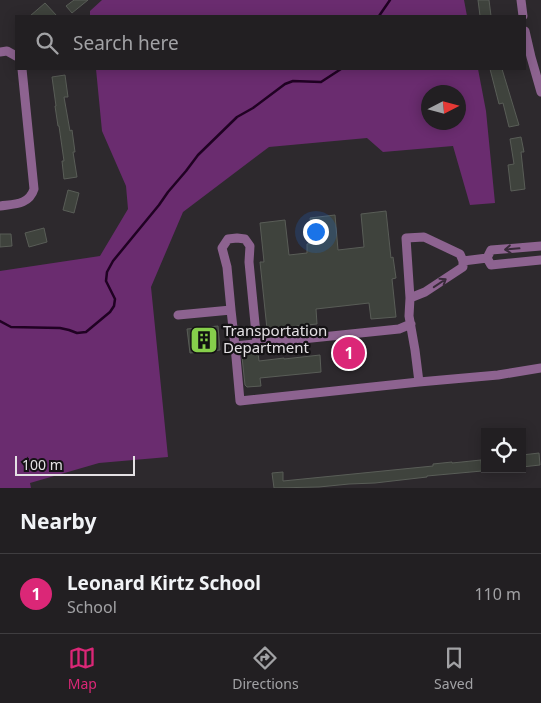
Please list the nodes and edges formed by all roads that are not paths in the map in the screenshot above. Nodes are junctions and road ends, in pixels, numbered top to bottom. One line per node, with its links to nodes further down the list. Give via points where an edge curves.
1 (521, 0): 2 (street)
2 (522, 15)
3 (526, 36): 7 (street)
4 (0, 52): 5 (street, via 7,51)
5 (15, 55)
6 (22, 70): 8 (street, via 34,189 26,201)
7 (541, 92)
8 (0, 206)
9 (541, 246): 10 (street, one-way to 10, via 491,250)
10 (487, 258): 11 (street, via 491,265); 12 (street)
11 (541, 260)
12 (464, 261): 13 (street, one-way to 12, via 426,292 463,267); 13 (street, via 460,254 424,237 406,238)
13 (410, 298): 16 (street)
14 (231, 310): 15 (street); 17 (street, via 222,248 228,240 245,239 250,246); 18 (street)
15 (178, 315)
16 (411, 324): 17 (street, via 399,329); 20 (street)
17 (257, 344): 18 (street)
18 (235, 346): 20 (street, via 240,401)
19 (541, 368): 20 (street)
20 (419, 382)

